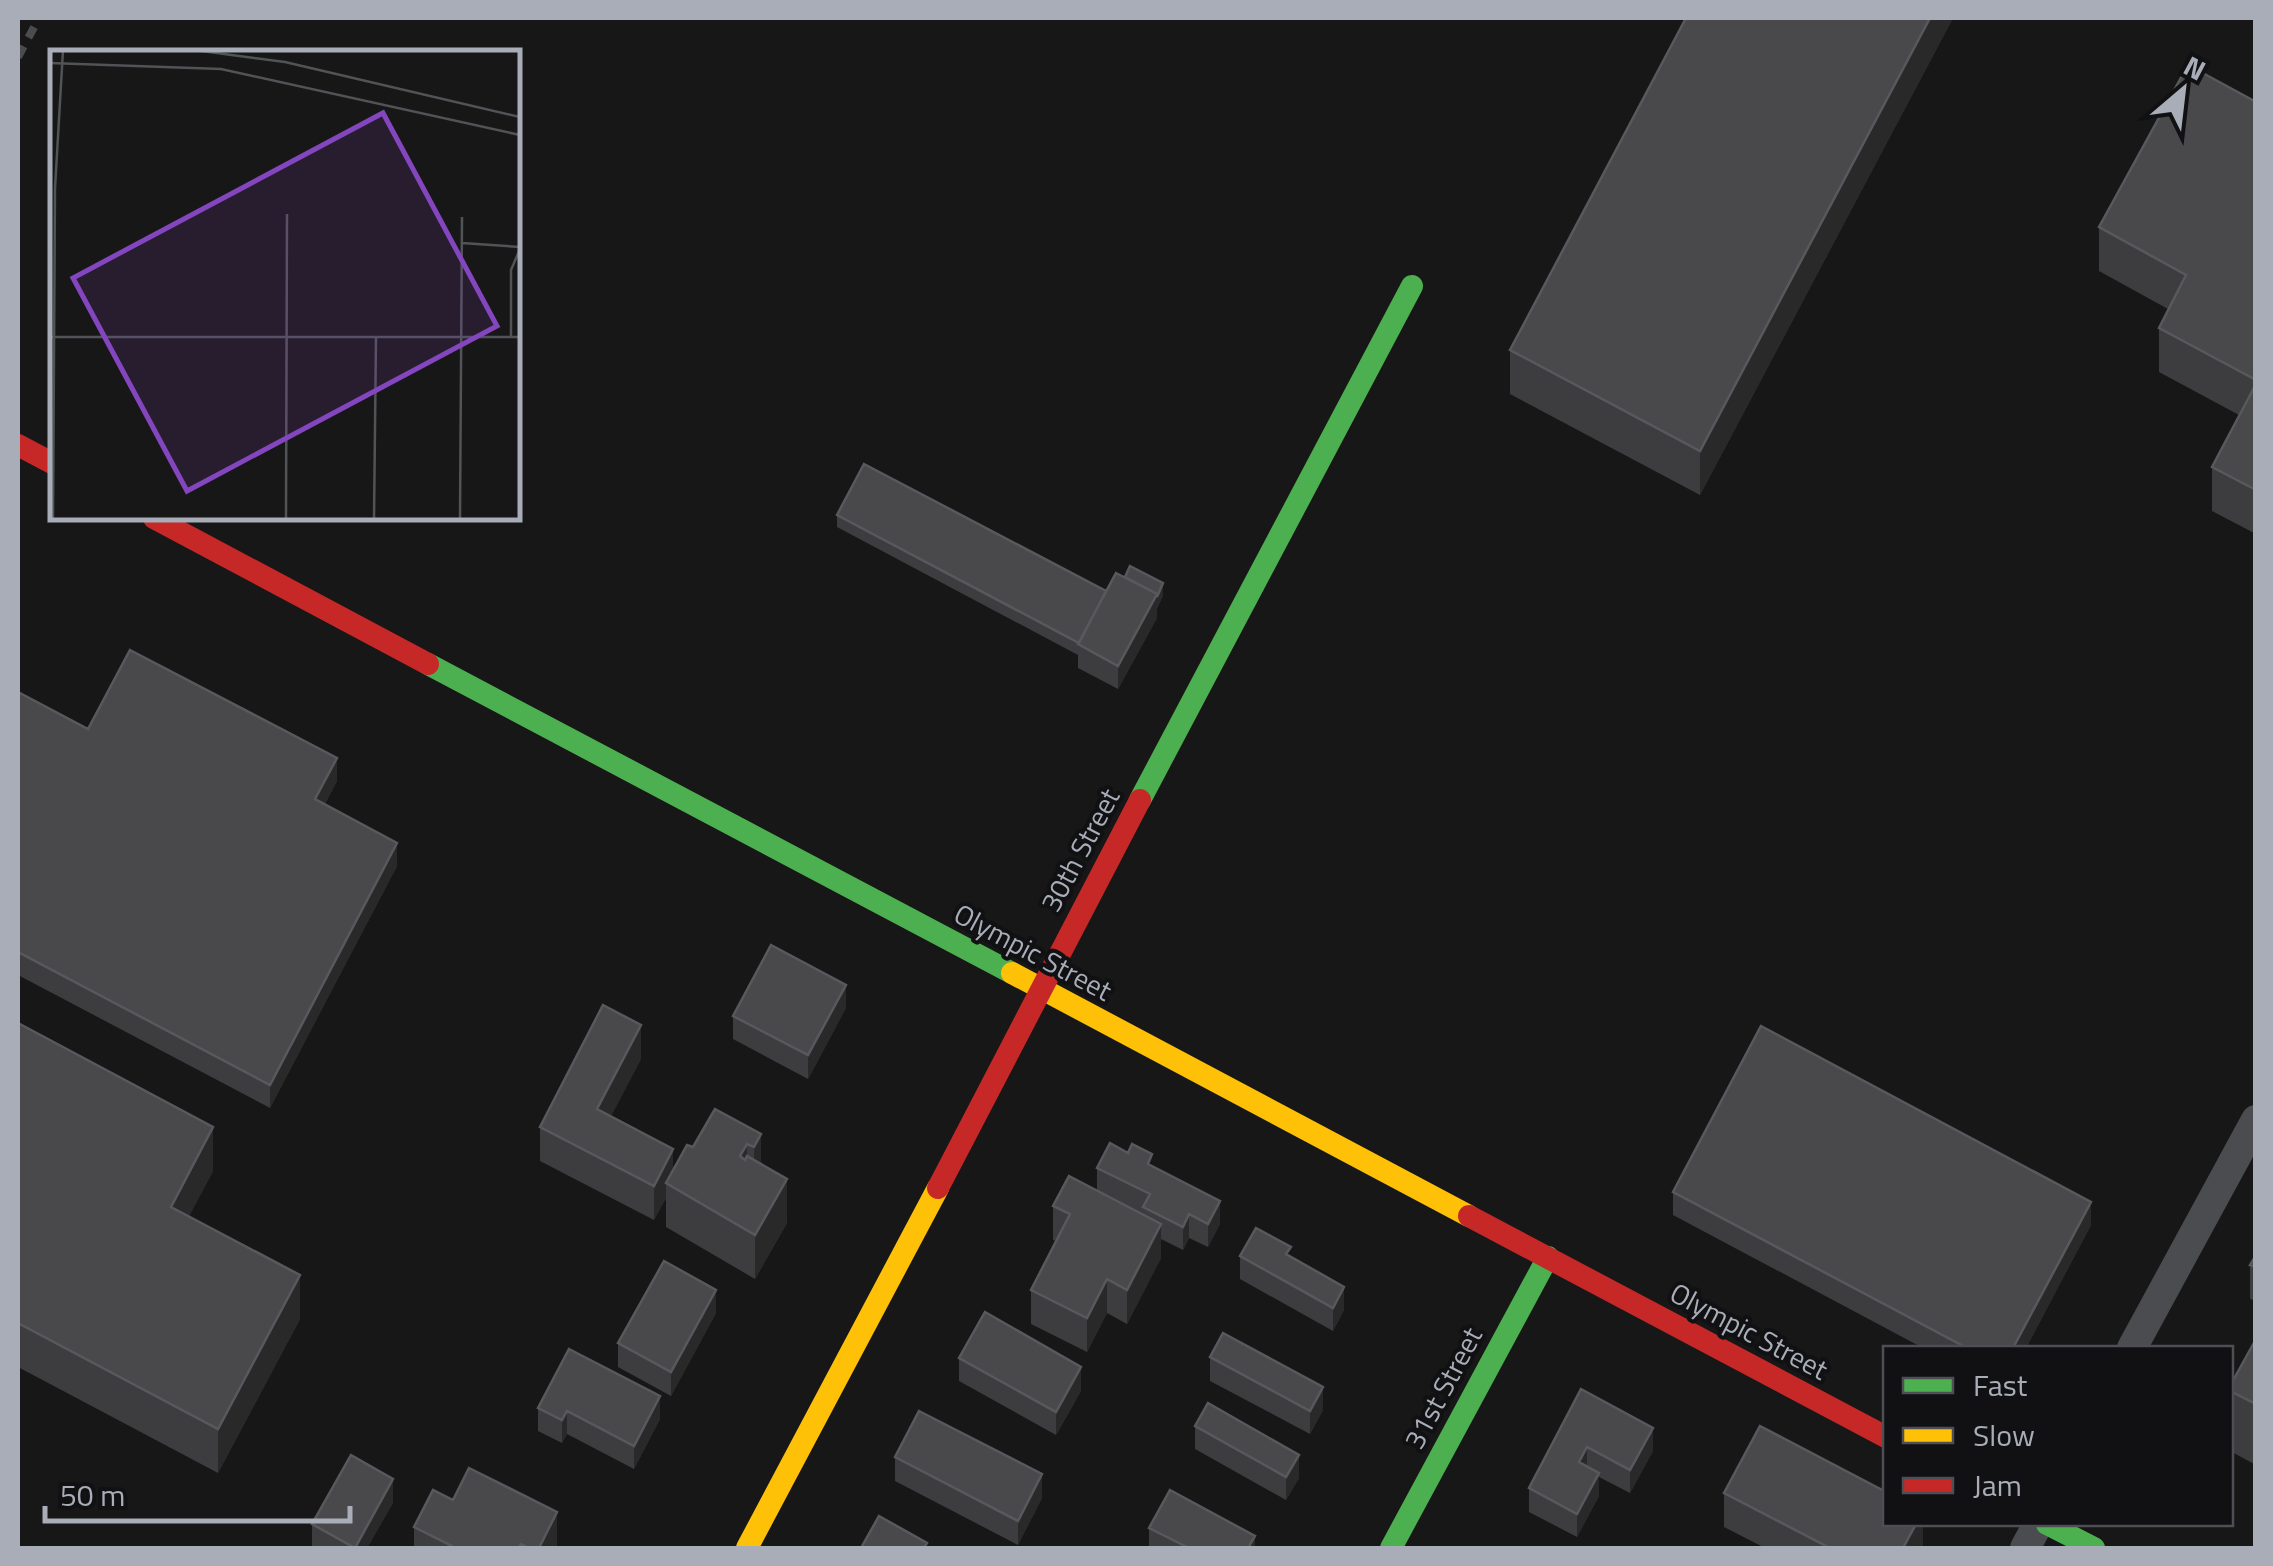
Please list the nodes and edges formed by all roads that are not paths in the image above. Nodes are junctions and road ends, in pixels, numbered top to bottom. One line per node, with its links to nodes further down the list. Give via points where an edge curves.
1 (1412, 286): 5 (main road, 30th Street)
2 (18, 445): 3 (main road)
3 (50, 463)
4 (158, 520): 5 (main road, Olympic Street)
5 (1040, 990): 7 (main road, Olympic Street); 12 (main road, 30th Street)
6 (2256, 1120): 8 (street)
7 (1548, 1257): 9 (main road, Olympic Street); 13 (main road, 31st Street)
8 (2133, 1346)
9 (1883, 1435)
10 (2037, 1526): 14 (street)
11 (2051, 1526): 15 (main road)
12 (747, 1548)
13 (1391, 1548)
14 (2024, 1548)
15 (2094, 1548)

